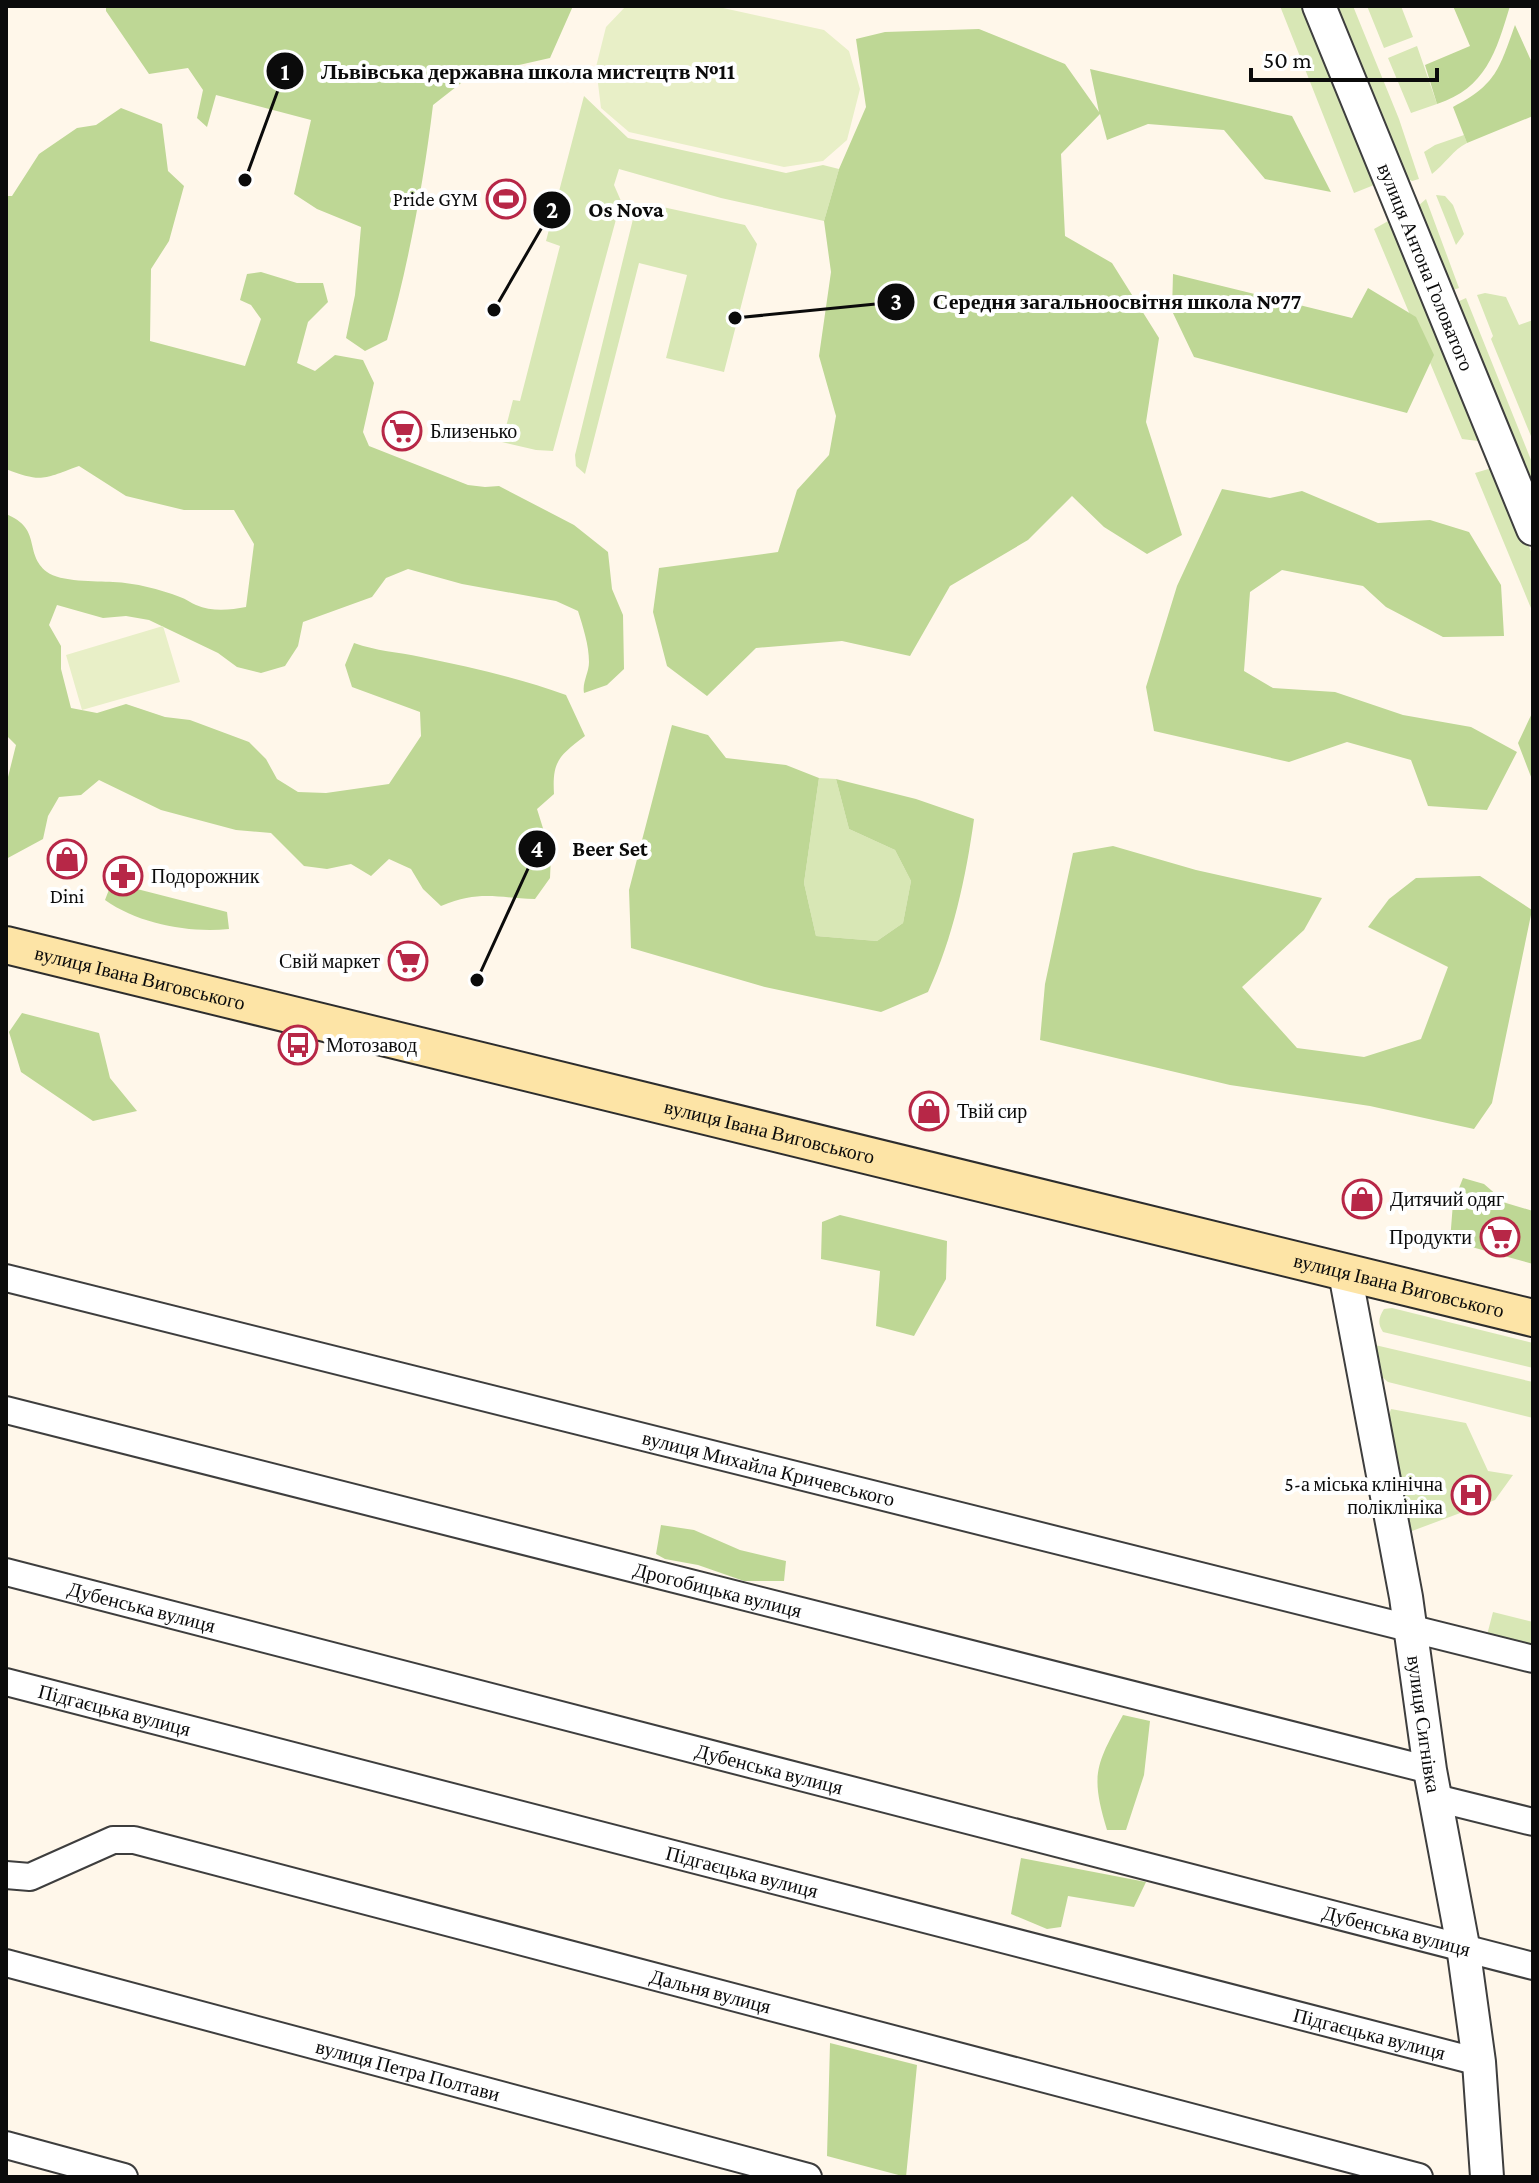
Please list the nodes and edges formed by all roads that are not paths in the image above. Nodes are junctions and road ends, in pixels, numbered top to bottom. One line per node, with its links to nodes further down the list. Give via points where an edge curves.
1 (1319, 6): 2 (street, вулиця Антона Головатого)
2 (1533, 529)
3 (6, 945): 4 (main road, вулиця Івана Виговського)
4 (1345, 1273): 6 (main road, вулиця Івана Виговського); 9 (street, вулиця Сигнівка)
5 (6, 1278): 9 (street, вулиця Михайла Кричевського)
6 (1533, 1318)
7 (6, 1410): 12 (street, Дрогобицька вулиця)
8 (6, 1572): 15 (street, Дубенська вулиця)
9 (1412, 1630): 10 (street, вулиця Михайла Кричевського); 12 (street, вулиця Сигнівка)
10 (1533, 1659)
11 (6, 1682): 18 (street, Підгаєцька вулиця)
12 (1433, 1784): 13 (street, Дрогобицька вулиця); 15 (street, вулиця Сигнівка)
13 (1533, 1822)
14 (6, 1875): 22 (street, Дальня вулиця, via 30,1877 113,1840 134,1840)
15 (1463, 1946): 17 (street, Дубенська вулиця); 18 (street, вулиця Сигнівка)
16 (6, 1963): 21 (street, вулиця Петра Полтави)
17 (1533, 1966)
18 (1479, 2062): 23 (street, вулиця Сигнівка)
19 (6, 2145): 20 (street)
20 (124, 2177)
21 (808, 2177)
22 (1419, 2177)
23 (1487, 2177)

